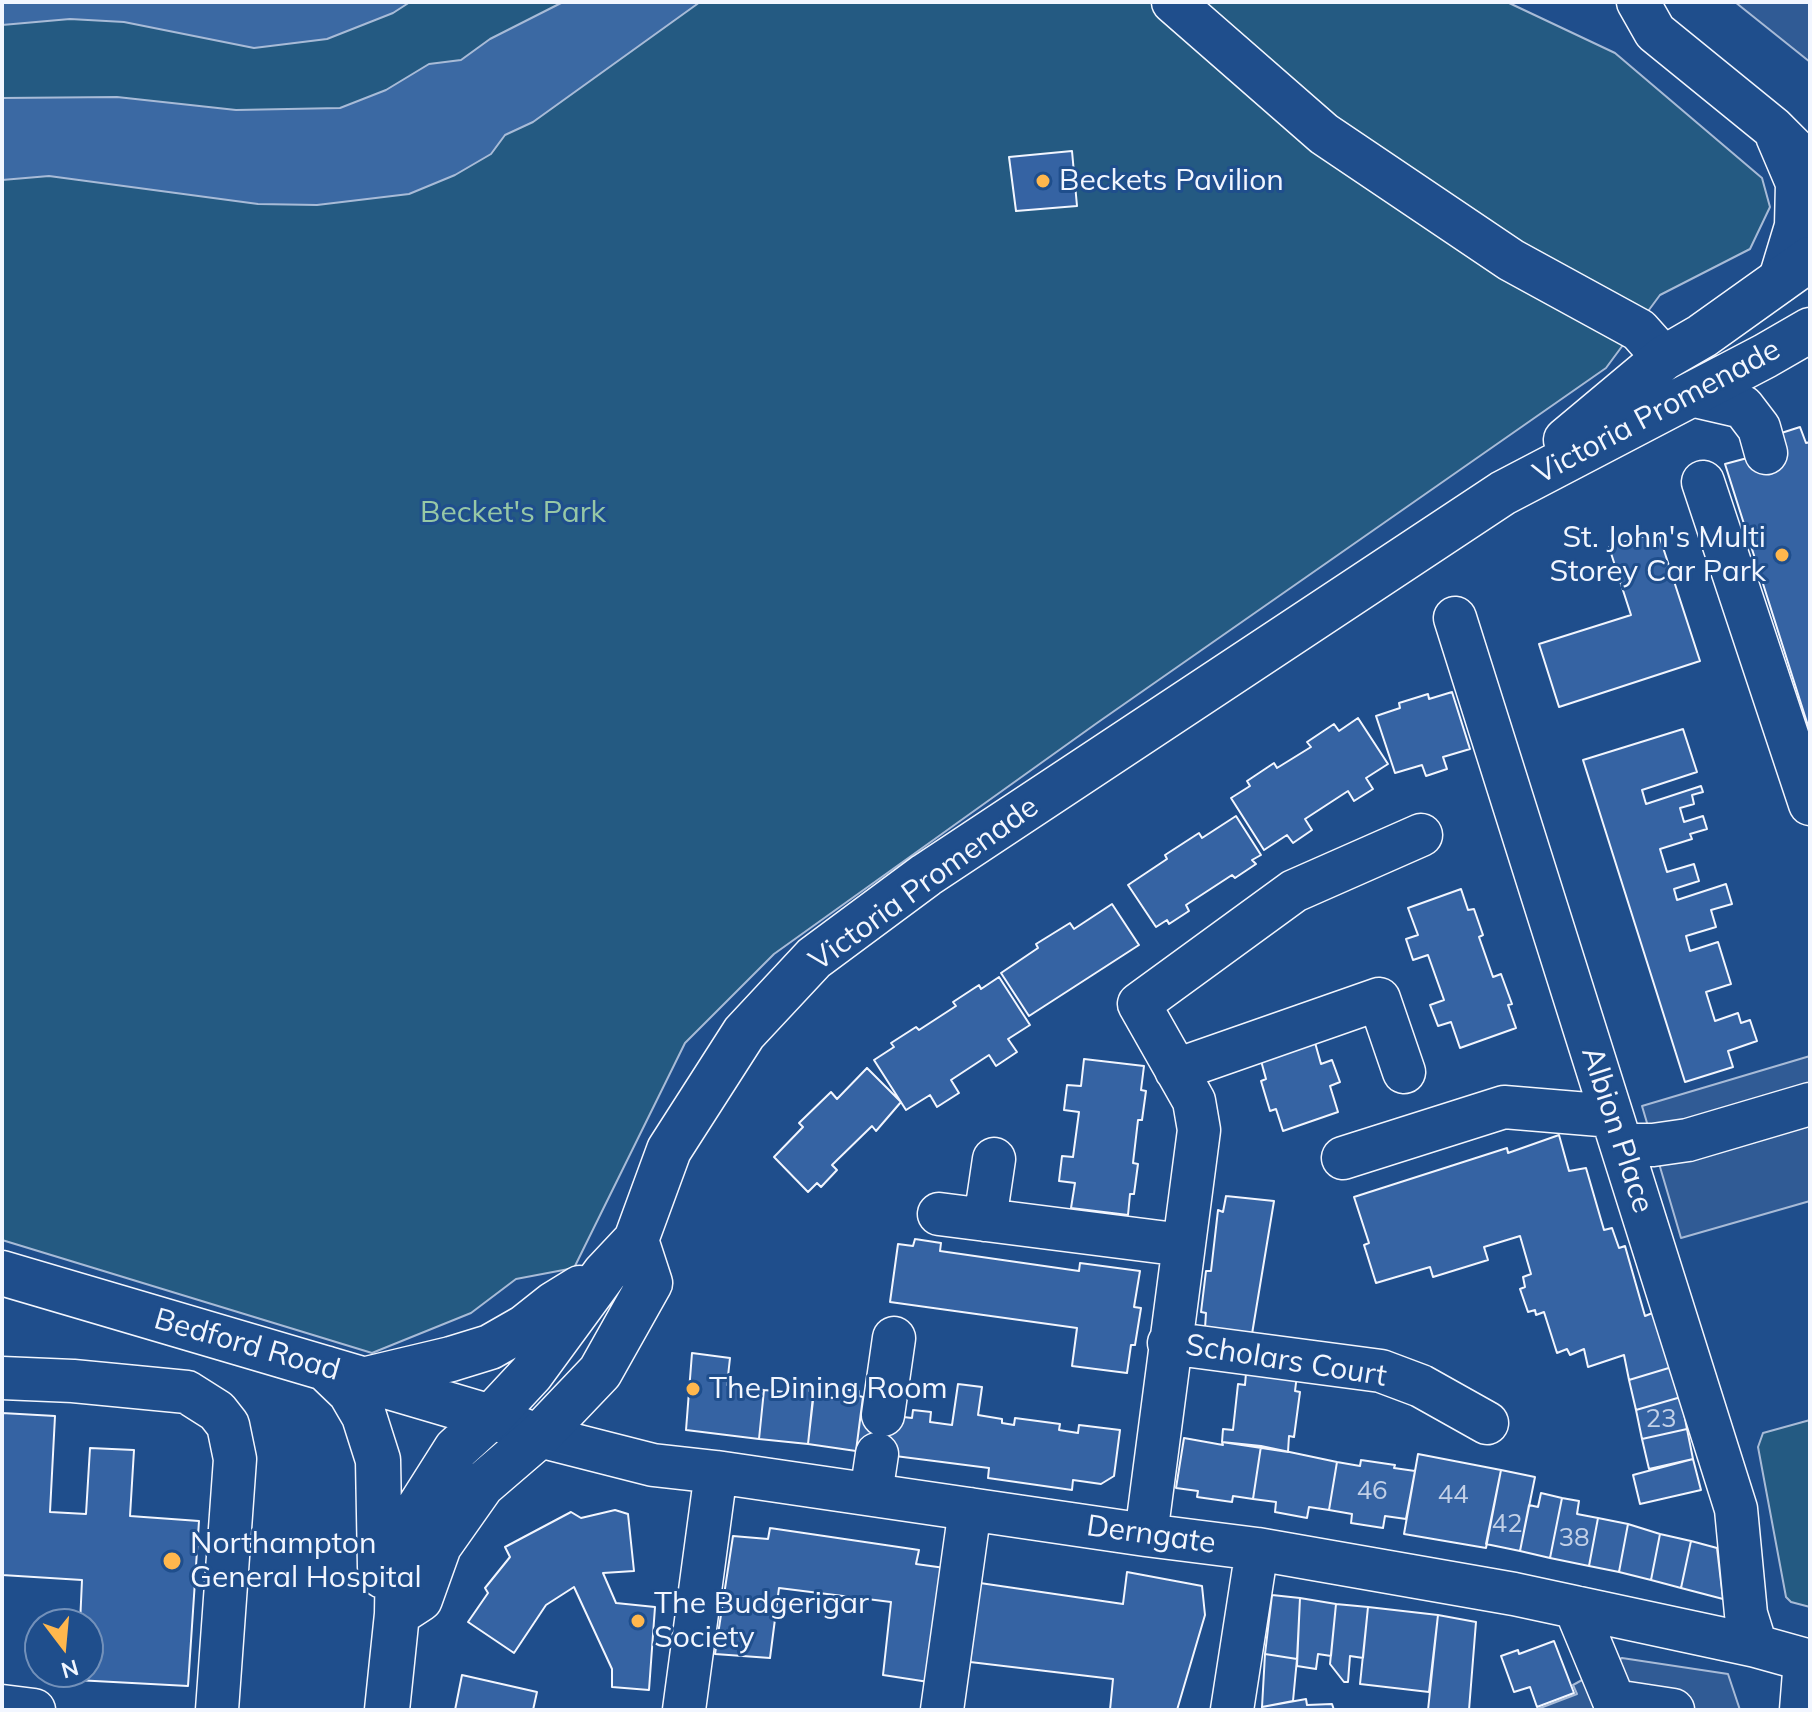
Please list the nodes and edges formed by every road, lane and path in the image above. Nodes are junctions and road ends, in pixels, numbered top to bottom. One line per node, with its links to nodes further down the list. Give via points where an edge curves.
1 (1173, 2): 7 (street, via 1324,134 1511,260 1639,330)
2 (1638, 2): 3 (street, via 1655,32)
3 (1792, 132): 4 (street); 5 (street)
4 (1810, 165)
5 (1795, 270): 7 (main road, Victoria Promenade)
6 (1810, 330): 8 (main road, Victoria Promenade)
7 (1664, 358): 11 (main road, Victoria Promenade)
8 (1691, 395): 9 (street, via 1743,407 1759,428); 11 (main road, Victoria Promenade)
9 (1766, 453)
10 (1703, 482): 13 (street)
11 (1503, 493): 23 (main road, Victoria Promenade, via 926,875 814,958 744,1033 669,1150)
12 (1455, 618): 18 (street, Albion Place)
13 (1810, 804)
14 (1421, 835): 15 (street, Scholars Court, via 1294,891 1139,1004)
15 (1176, 1070): 16 (street, via 1379,999); 24 (street, Scholars Court, via 1194,1101 1199,1130)
16 (1404, 1072)
17 (1810, 1104): 18 (street, via 1688,1140 1653,1145)
18 (1617, 1130): 19 (street, via 1504,1107); 41 (street, Albion Place, via 1736,1509 1746,1614)
19 (1343, 1158)
20 (994, 1159): 22 (street)
21 (939, 1214): 22 (street)
22 (985, 1220): 24 (street)
23 (636, 1240): 26 (main road, Victoria Promenade); 33 (main road, via 650,1283 600,1372)
24 (1183, 1245): 28 (street, Scholars Court)
25 (2, 1273): 29 (main road, Bedford Road)
26 (605, 1273): 29 (main road, via 490,1347 451,1359); 31 (main road, Victoria Promenade, via 531,1374)
27 (894, 1338): 35 (street)
28 (1169, 1343): 32 (street, Scholars Court, via 1381,1371 1421,1386); 37 (street, Scholars Court)
29 (345, 1374): 31 (main road, Bedford Road); 40 (main road, via 378,1460 380,1567)
30 (2, 1378): 45 (street, via 187,1392 217,1411 228,1425 235,1459)
31 (491, 1417): 33 (street, Derngate); 40 (main road, Victoria Promenade, via 456,1449 418,1509 398,1552)
32 (1487, 1423)
33 (539, 1436): 34 (street, Derngate, via 653,1465); 40 (main road, via 482,1485 439,1546 420,1599)
34 (716, 1472): 35 (street, Derngate); 47 (street)
35 (871, 1494): 36 (street, Derngate)
36 (970, 1509): 37 (street, Derngate); 48 (street)
37 (1146, 1535): 38 (street, Derngate)
38 (1257, 1549): 39 (street, Derngate); 49 (street)
39 (1575, 1607): 41 (street, Derngate); 50 (street, via 1614,1701)
40 (397, 1614): 46 (main road, Victoria Promenade)
41 (1756, 1646): 42 (street, Derngate)
42 (1808, 1661): 51 (street)
43 (2, 1706): 44 (street)
44 (34, 1710)
45 (217, 1710)
46 (387, 1710)
47 (684, 1710)
48 (942, 1710)
49 (1232, 1710)
50 (1673, 1710)
51 (1801, 1710)

